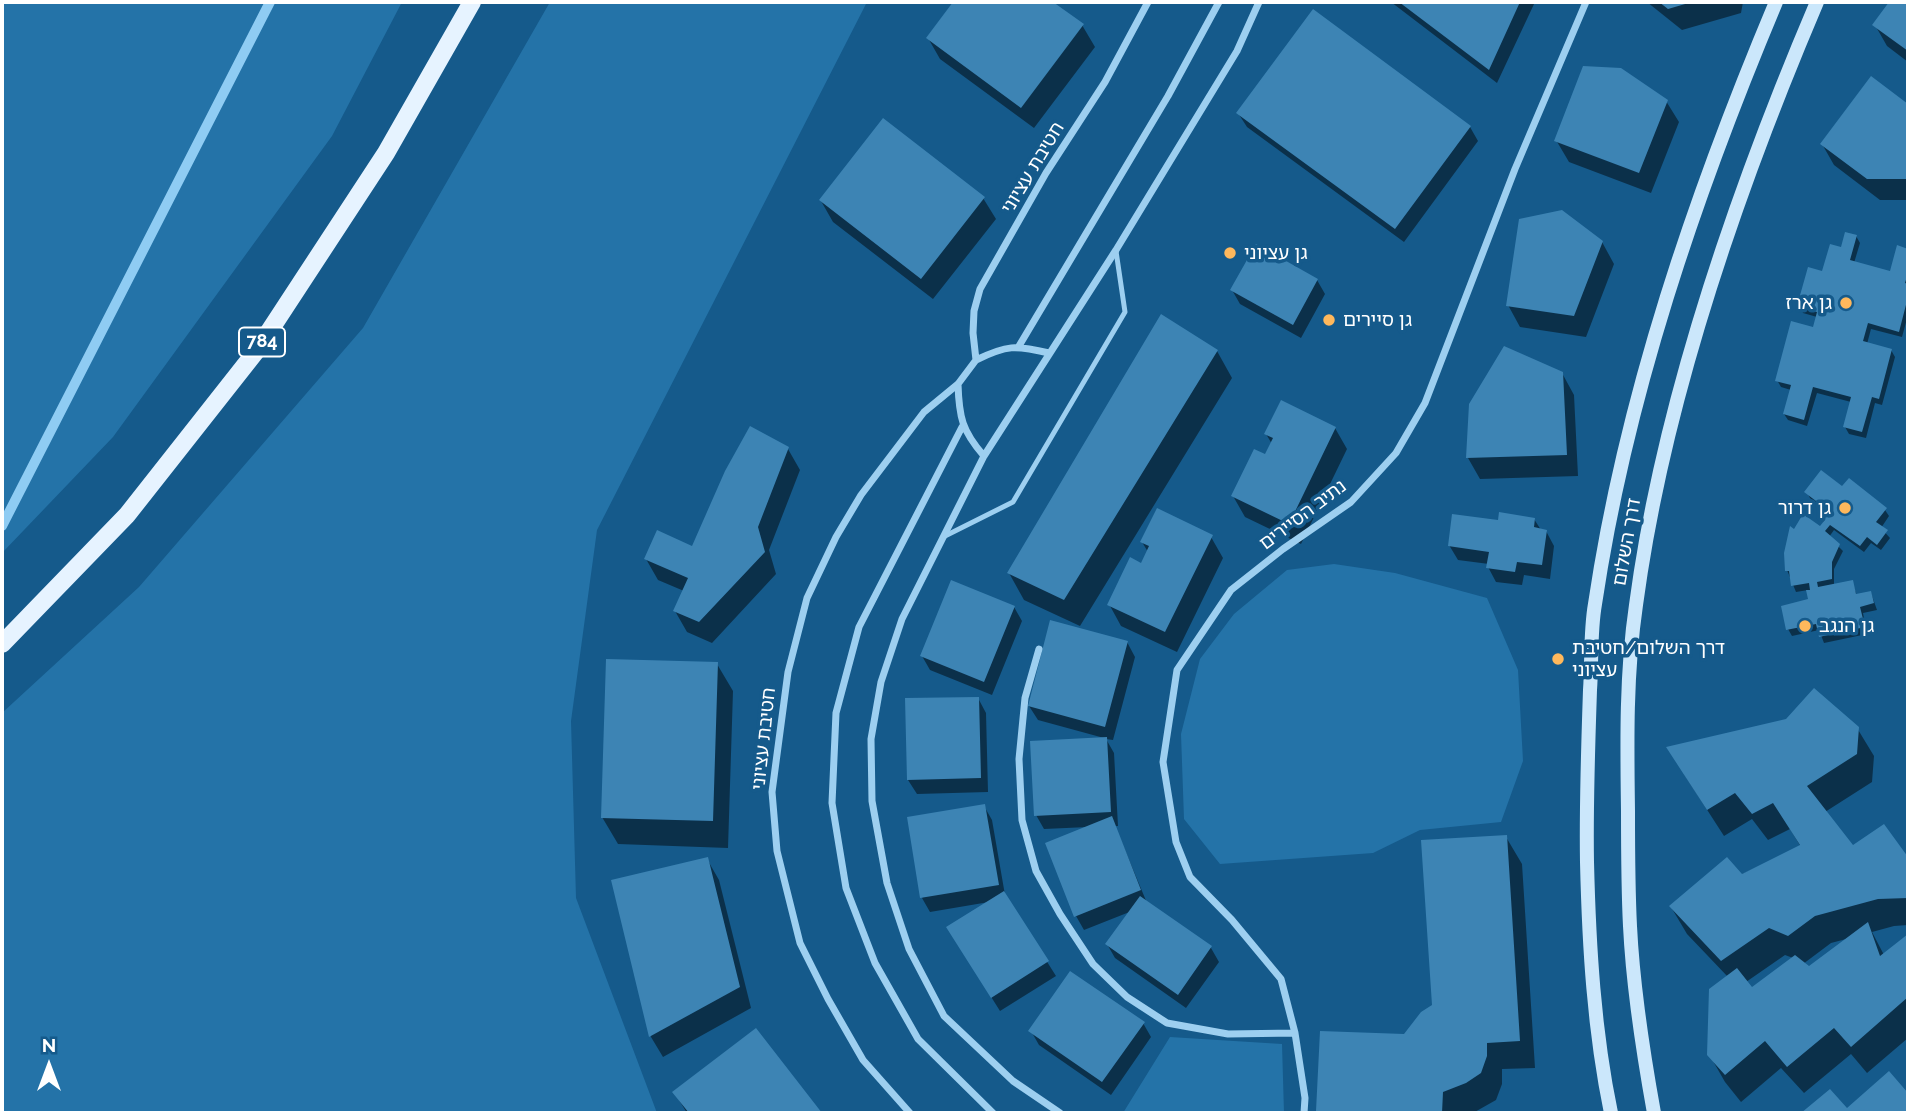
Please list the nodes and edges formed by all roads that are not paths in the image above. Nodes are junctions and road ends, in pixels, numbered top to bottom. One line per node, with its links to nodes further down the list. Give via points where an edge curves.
1 (472, 2): 16 (main road, 784, via 386,153 257,350 127,515)
2 (1148, 2): 11 (street, חטיבת עציוני, via 980,289 974,311)
3 (1219, 2): 9 (street)
4 (1259, 2): 8 (street, via 1237,51)
5 (1586, 2): 18 (street, נתיב הסיירים, via 1515,169 1425,403 1396,453 1351,502 1231,590 1177,670 1163,762 1176,842 1190,877 1280,979)
6 (1776, 2): 23 (street, דרך השלום, via 1704,184 1659,321 1618,470 1594,607 1586,797 1588,929)
7 (1817, 2): 24 (street, דרך השלום, via 1746,183 1700,320 1660,469 1636,606 1627,727 1630,927)
8 (1116, 250): 10 (street); 15 (lane, via 1125,312 1013,502)
9 (1019, 346): 10 (street); 11 (street, via 998,349)
10 (1049, 353): 14 (street)
11 (976, 360): 12 (street, חטיבת עציוני)
12 (958, 384): 13 (street); 19 (street, חטיבת עציוני, via 924,412 861,495 807,598 788,673 772,792 777,851 800,943 863,1060)
13 (962, 427): 14 (street); 20 (street, via 859,627 836,713 832,803 846,888 874,963 918,1039)
14 (984, 456): 15 (street)
15 (942, 537): 21 (street, via 902,619 881,682 871,739 872,801 887,883 909,949 944,1016 1013,1081)
16 (2, 644)
17 (1039, 649): 18 (street, via 1025,698 1019,759 1022,820 1036,871 1093,964 1127,997 1167,1023 1228,1034)
18 (1295, 1033): 22 (street, נתיב הסיירים)
19 (910, 1113)
20 (993, 1113)
21 (1060, 1113)
22 (1304, 1113)
23 (1611, 1113)
24 (1654, 1113)

